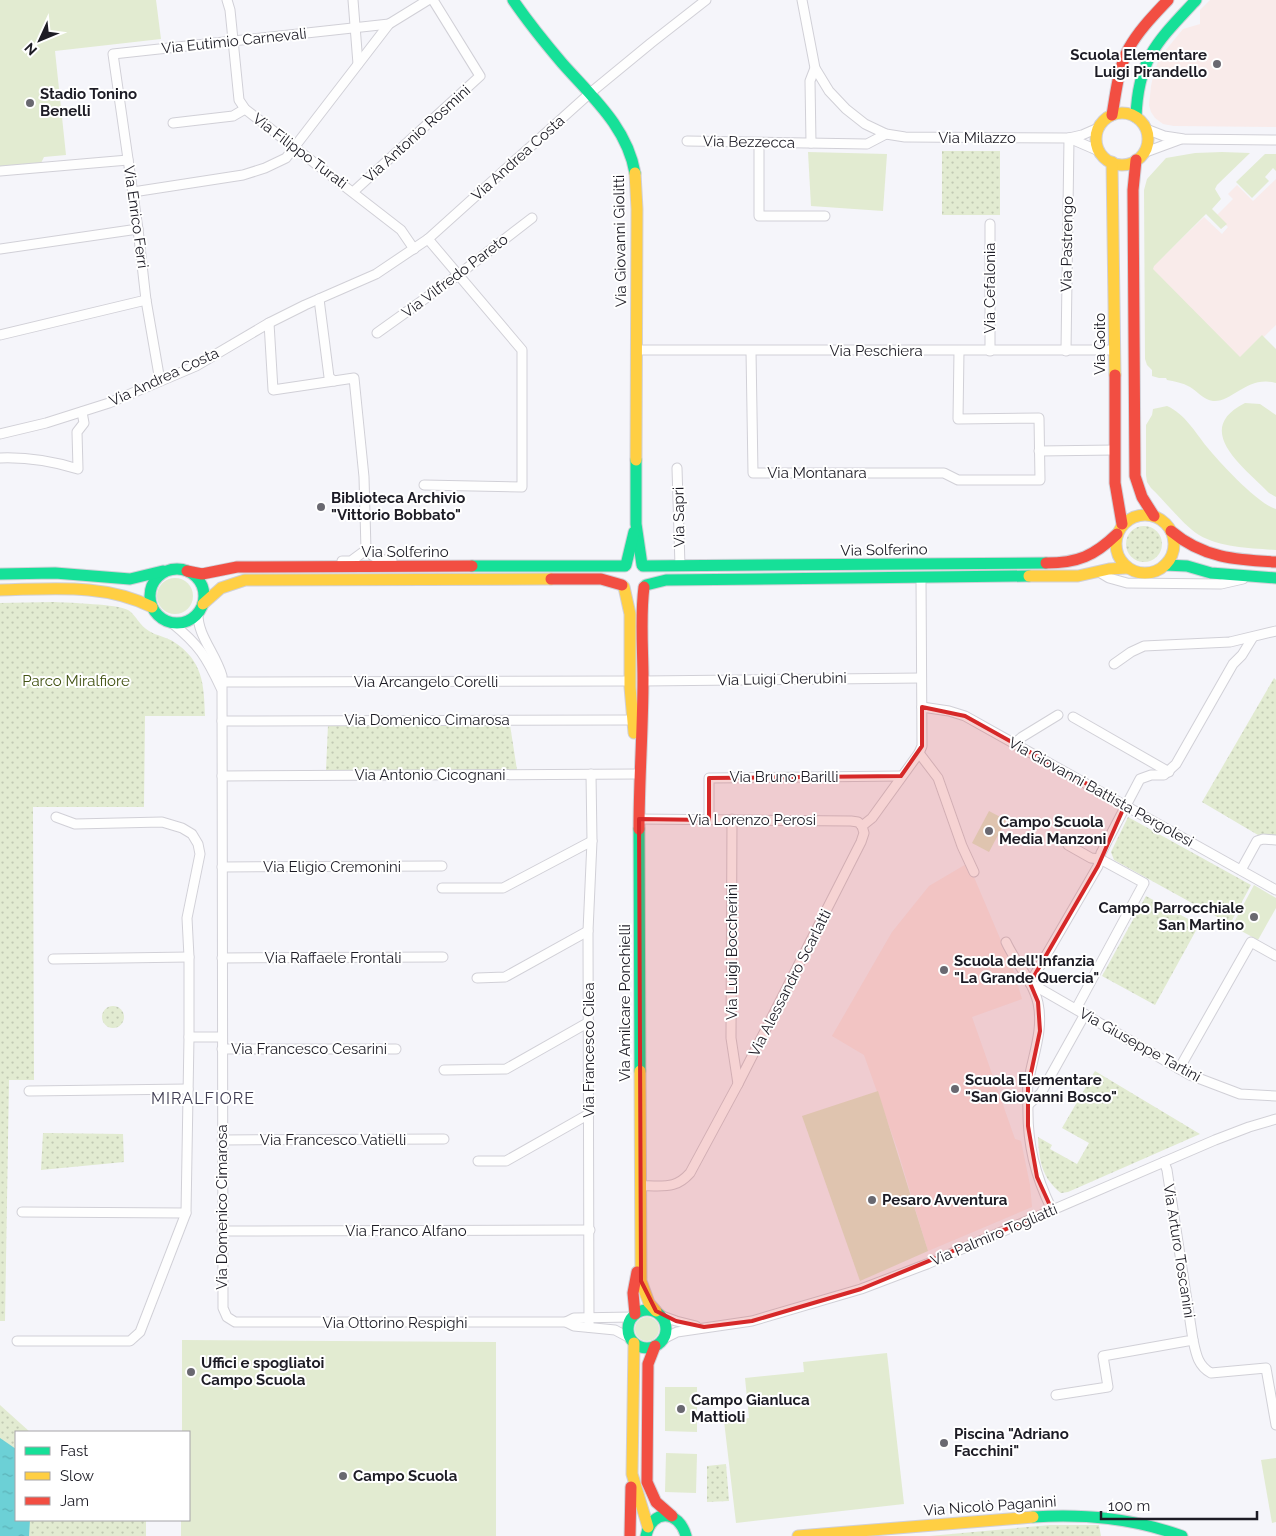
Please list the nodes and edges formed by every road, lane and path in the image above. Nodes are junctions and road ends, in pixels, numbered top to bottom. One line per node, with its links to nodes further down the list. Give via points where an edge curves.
1 (227, 0): 12 (street, Via Filippo Turati)
2 (353, 0): 11 (street)
3 (428, 0): 10 (street)
4 (433, 0): 37 (street, Via Antonio Rosmini, via 480,76)
5 (512, 0): 16 (main road, Via Giovanni Giolitti)
6 (706, 0): 16 (street, Via Andrea Costa)
7 (802, 0): 15 (street, Via Milazzo)
8 (1168, 0): 18 (main road, via 1139,32 1126,54)
9 (1196, 0): 19 (main road, via 1153,48 1144,64 1138,85)
10 (389, 24): 11 (street, Via Eutimio Carnevali); 14 (street)
11 (356, 29): 12 (street, Via Eutimio Carnevali); 14 (street)
12 (233, 40): 13 (street, Via Eutimio Carnevali); 17 (street, Via Filippo Turati, via 240,100)
13 (113, 54): 33 (street, Via Enrico Ferri)
14 (358, 64): 30 (street)
15 (815, 68): 23 (street, Via Milazzo, via 829,91 846,109 865,124); 29 (street, Via Milazzo, via 810,81)
16 (589, 94): 42 (street, Via Andrea Costa); 51 (main road, Via Giovanni Giolitti, via 620,131 634,167)
17 (245, 109): 20 (street, via 234,116); 30 (street, Via Filippo Turati)
18 (1112, 115): 19 (main road, via 1120,113); 21 (main road)
19 (1136, 117): 22 (main road)
20 (172, 123)
21 (1098, 128): 24 (street, Via Milazzo); 31 (main road, via 1096,144)
22 (1146, 129): 25 (street, via 1164,136); 32 (main road, via 1146,145)
23 (886, 134): 24 (street, Via Milazzo, via 905,137); 29 (street, via 867,144)
24 (1069, 138): 31 (street, Via Milazzo); 56 (street, Via Pastrengo)
25 (1184, 138): 26 (street); 32 (street)
26 (1276, 140)
27 (687, 141): 28 (street, Via Bezzecca)
28 (759, 142): 29 (street, Via Bezzecca); 38 (street, via 759,216)
29 (811, 144)
30 (294, 148): 36 (street, via 286,158 243,175); 37 (street, Via Filippo Turati)
31 (1099, 151): 34 (main road)
32 (1139, 156): 34 (main road, via 1128,164); 66 (main road, via 1134,190 1135,476 1136,486)
33 (128, 160): 35 (street); 36 (street, Via Enrico Ferri)
34 (1112, 162): 52 (main road, Via Goito)
35 (0, 171)
36 (132, 192): 41 (street, Via Enrico Ferri)
37 (353, 192): 44 (street, Via Filippo Turati, via 402,230)
38 (824, 216)
39 (532, 218): 45 (street, Via Vilfredo Pareto)
40 (990, 224): 55 (street, Via Cefalonia)
41 (138, 228): 43 (street); 47 (street, Via Enrico Ferri)
42 (428, 239): 44 (street, Via Andrea Costa); 45 (street)
43 (0, 249)
44 (414, 249): 46 (street, Via Andrea Costa, via 376,274)
45 (458, 275): 49 (street, Via Vilfredo Pareto); 65 (street, via 522,350 522,487)
46 (319, 299): 48 (street, Via Andrea Costa); 58 (street, via 328,377)
47 (146, 300): 50 (street); 57 (street, Via Enrico Ferri)
48 (269, 323): 57 (street, Via Andrea Costa, via 196,366); 58 (street, via 273,390)
49 (377, 333)
50 (0, 335)
51 (636, 350): 53 (street, Via Peschiera); 67 (main road, Via Giovanni Giolitti)
52 (1115, 350): 56 (street, Via Peschiera); 61 (main road, Via Goito)
53 (752, 351): 54 (street, Via Peschiera); 62 (street, Via Montanara, via 753,473 944,473 958,480 1040,480)
54 (959, 351): 55 (street, Via Peschiera); 62 (street, via 958,418 1039,418)
55 (990, 351): 56 (street, Via Peschiera)
56 (1066, 351)
57 (160, 381): 59 (street, Via Andrea Costa)
58 (334, 381): 70 (street, via 354,378 364,476)
59 (82, 412): 60 (street, Via Andrea Costa); 63 (street, via 84,422 78,432 78,469 50,461)
60 (0, 434)
61 (1115, 450): 62 (street); 68 (main road, Via Goito)
62 (1039, 451)
63 (0, 457)
64 (678, 468): 75 (street, Via Sapri)
65 (424, 485)
66 (1154, 516): 68 (main road, Via Solferino, via 1137,515); 69 (main road, via 1167,524)
67 (636, 524): 72 (main road, Via Giovanni Giolitti); 74 (main road, Via Giovanni Giolitti)
68 (1119, 529): 75 (main road, Via Solferino, via 1102,549 1088,558 1059,563); 78 (main road, via 1116,553)
69 (1171, 531): 71 (main road, via 1194,548 1213,555); 73 (main road, via 1174,549)
70 (366, 550): 76 (street, via 351,561 303,561); 77 (street, via 382,561 426,560)
71 (1276, 562)
72 (642, 565): 74 (main road, Via Solferino); 75 (main road, Via Solferino); 87 (main road, via 648,577)
73 (1165, 565): 78 (main road, Via Solferino, via 1143,573); 84 (main road, Via Solferino)
74 (625, 566): 77 (main road, Via Solferino); 86 (main road, via 620,573)
75 (680, 566)
76 (280, 567): 77 (main road, Via Solferino); 79 (main road, Via Solferino, via 237,567 202,574)
77 (446, 568)
78 (1127, 568): 81 (main road, Via Solferino, via 1115,567)
79 (187, 570): 80 (main road, Via Solferino); 90 (main road, via 200,581 204,596)
80 (166, 571): 82 (main road, Via Solferino, via 130,579 55,573); 89 (main road, via 153,582 150,590)
81 (1099, 572): 83 (main road, Via Solferino, via 1078,576); 84 (street, Via Solferino, via 1127,583 1221,584)
82 (0, 574)
83 (921, 577): 87 (main road, Via Solferino, via 666,580); 97 (street)
84 (1254, 577): 85 (main road, Via Solferino)
85 (1276, 578)
86 (623, 586): 87 (main road, Via Solferino, via 634,591); 90 (main road, Via Solferino, via 601,579 245,580 219,588); 98 (main road, Via Amilcare Ponchielli, via 630,614)
87 (645, 586): 99 (main road, Via Amilcare Ponchielli, via 642,601)
88 (0, 590): 89 (main road, via 106,592 128,596)
89 (152, 606): 91 (main road, via 160,617)
90 (201, 609): 91 (main road, Via Solferino, via 186,622); 100 (street, Via Domenico Cimarosa, via 200,630 219,667)
91 (172, 623): 100 (street, Via Domenico Cimarosa, via 202,651)
92 (1276, 631): 93 (street)
93 (1254, 637): 94 (street); 96 (street)
94 (1238, 641): 95 (street, via 1144,646); 96 (street)
95 (1114, 664)
96 (1233, 664): 108 (street)
97 (921, 678): 99 (street, Via Luigi Cherubini); 101 (street)
98 (630, 681): 100 (street, Via Arcangelo Corelli); 104 (main road, Via Amilcare Ponchielli)
99 (643, 681): 110 (main road, Via Amilcare Ponchielli)
100 (221, 685): 105 (street, Via Domenico Cimarosa)
101 (922, 707): 106 (street, Via Giovanni Battista Pergolesi, via 965,716); 107 (street, via 923,738)
102 (1058, 716): 106 (street)
103 (1073, 717): 108 (street)
104 (632, 720): 105 (street, Via Domenico Cimarosa); 110 (main road, Via Amilcare Ponchielli)
105 (222, 721): 111 (street, Via Domenico Cimarosa)
106 (1015, 743): 113 (street, Via Giovanni Battista Pergolesi)
107 (919, 753): 112 (street); 126 (street, via 938,778)
108 (1169, 772): 113 (street, via 1140,779)
109 (592, 774): 110 (street, Via Antonio Cicognani); 111 (street, Via Antonio Cicognani); 120 (street, Via Francesco Cilea)
110 (639, 774): 115 (main road, Via Amilcare Ponchielli)
111 (222, 776): 124 (street, Via Domenico Cimarosa)
112 (901, 776): 116 (street, Via Bruno Barilli, via 709,778); 118 (street, via 872,818)
113 (1126, 805): 122 (street); 125 (street, Via Giovanni Battista Pergolesi)
114 (56, 817): 132 (street, via 75,824 162,822 192,834 200,854 187,918)
115 (639, 819): 116 (street, Via Lorenzo Perosi); 160 (main road, Via Amilcare Ponchielli)
116 (709, 820): 117 (street, Via Lorenzo Perosi)
117 (732, 820): 118 (street, Via Lorenzo Perosi, via 851,821); 149 (street, Via Luigi Boccherini, via 731,1038)
118 (862, 826): 149 (street, Via Alessandro Scarlatti, via 861,842)
119 (1276, 840): 125 (street, via 1258,841)
120 (592, 841): 127 (street, via 503,888); 129 (street, Via Francesco Cilea)
121 (1068, 845): 122 (street, via 1091,858)
122 (1100, 859): 137 (street); 140 (street, via 1144,883)
123 (442, 866): 124 (street, Via Eligio Cremonini)
124 (222, 867): 133 (street, Via Domenico Cimarosa)
125 (1241, 870): 128 (street, Via Giovanni Battista Pergolesi)
126 (974, 872)
127 (442, 888)
128 (1276, 890)
129 (588, 931): 136 (street, via 505,978); 142 (street, Via Francesco Cilea)
130 (1006, 942): 137 (street)
131 (1276, 956): 147 (street, via 1251,942)
132 (189, 957): 135 (street); 143 (street)
133 (222, 958): 134 (street, Via Raffaele Frontali); 144 (street, Via Domenico Cimarosa)
134 (443, 958)
135 (53, 959)
136 (477, 978)
137 (1030, 983): 138 (street); 139 (street, Via Giuseppe Tartini)
138 (1038, 1002): 139 (street, Via Giuseppe Tartini); 153 (street, via 1040,1031 1028,1087)
139 (1063, 1002): 140 (street, Via Giuseppe Tartini)
140 (1076, 1009): 141 (street, Via Giuseppe Tartini)
141 (1085, 1014): 147 (street, Via Giuseppe Tartini); 153 (street, via 1041,1093)
142 (589, 1022): 148 (street, via 506,1070); 154 (street, Via Francesco Cilea)
143 (189, 1037): 144 (street); 150 (street)
144 (222, 1037): 145 (street, Via Domenico Cimarosa)
145 (222, 1049): 146 (street, Via Francesco Cesarini); 157 (street, Via Domenico Cimarosa)
146 (396, 1049)
147 (1179, 1069): 152 (street, Via Giuseppe Tartini, via 1240,1094)
148 (444, 1070)
149 (738, 1084): 160 (street, Via Alessandro Scarlatti, via 690,1173 673,1185)
150 (188, 1089): 151 (street); 163 (street)
151 (29, 1091)
152 (1276, 1096)
153 (1028, 1105): 161 (street, via 1032,1159)
154 (589, 1114): 158 (street, via 506,1161); 164 (street, Via Francesco Cilea)
155 (1276, 1119): 159 (street, Via Palmiro Togliatti)
156 (444, 1139): 157 (street, Via Francesco Vatielli)
157 (222, 1140): 165 (street, Via Domenico Cimarosa)
158 (478, 1161)
159 (1164, 1162): 161 (street, Via Palmiro Togliatti); 173 (street, Via Arturo Toscanini)
160 (641, 1186): 166 (main road, Via Amilcare Ponchielli)
161 (1052, 1210): 171 (street, Via Palmiro Togliatti, via 927,1264 840,1296 752,1321)
162 (22, 1212): 163 (street)
163 (186, 1213): 174 (street, via 140,1332 130,1341)
164 (590, 1230): 165 (street, Via Franco Alfano); 170 (street, Via Francesco Cilea)
165 (222, 1232): 169 (street, Via Domenico Cimarosa, via 223,1308)
166 (641, 1232): 167 (main road, Via Amilcare Ponchielli, via 641,1281 649,1303); 168 (main road, Via Amilcare Ponchielli)
167 (658, 1314): 168 (main road, via 645,1309); 171 (street, Via Palmiro Togliatti); 175 (main road, Via Amilcare Ponchielli, via 666,1327)
168 (633, 1315): 170 (street, Via Ottorino Respighi); 172 (main road, Via Amilcare Ponchielli, via 628,1327)
169 (227, 1317): 170 (street, Via Ottorino Respighi, via 235,1322 566,1322 574,1326)
170 (589, 1322): 172 (street, Via Ottorino Respighi, via 615,1330)
171 (704, 1327): 175 (street, Via Palmiro Togliatti, via 677,1332)
172 (632, 1340): 175 (main road, via 644,1348); 178 (main road, Via Amilcare Ponchielli)
173 (1193, 1340): 176 (street, Via Arturo Toscanini, via 1103,1356 1108,1387); 177 (street, Via Arturo Toscanini, via 1198,1359 1211,1373 1266,1368)
174 (17, 1342)
175 (659, 1343): 179 (main road, Via Amilcare Ponchielli, via 648,1364 647,1482 659,1507)
176 (1056, 1395)
177 (1276, 1425)
178 (632, 1474): 180 (main road, Via Amilcare Ponchielli); 182 (main road)
179 (672, 1516): 180 (main road, Via Amilcare Ponchielli, via 658,1517); 181 (main road, Via Amilcare Ponchielli)
180 (647, 1531)
181 (685, 1532): 183 (main road)
182 (630, 1536)
183 (696, 1536)
184 (798, 1536): 185 (main road, Via Nicolò Paganini, via 1078,1515 1143,1523)
185 (1182, 1536)

